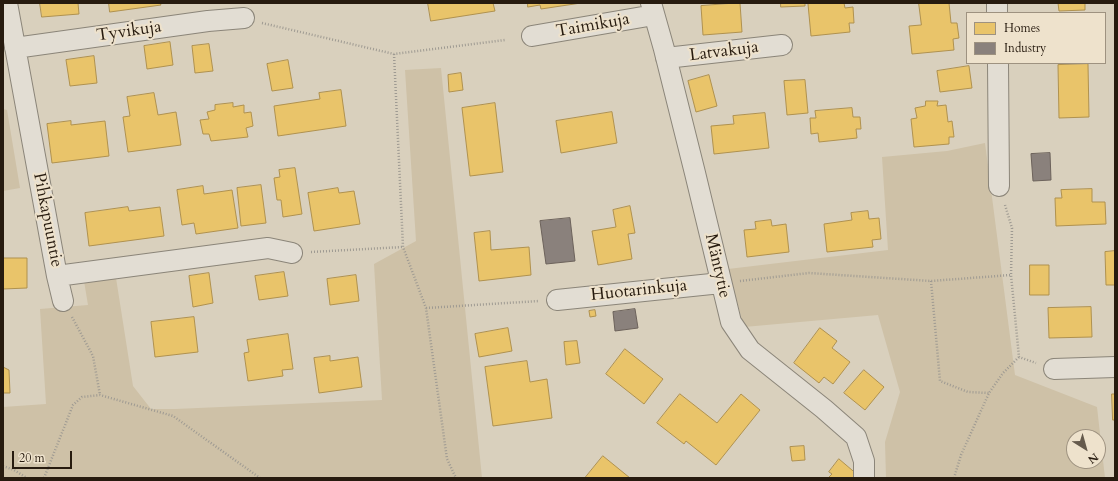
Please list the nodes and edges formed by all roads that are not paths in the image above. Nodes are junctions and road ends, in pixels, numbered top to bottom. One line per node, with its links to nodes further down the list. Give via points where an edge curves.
1 (7, 3): 6 (street, Pihkapuuntie)
2 (653, 9): 4 (street, Taimikuja); 7 (street, Mäntytie)
3 (244, 18): 6 (street, Tyvikuja)
4 (532, 36)
5 (782, 45): 7 (street, Latvakuja)
6 (15, 48): 11 (street, Pihkapuuntie)
7 (666, 58): 12 (street, Mäntytie)
8 (998, 64): 9 (street)
9 (999, 186)
10 (292, 253): 11 (street, Pihkapuuntie, via 268,248)
11 (57, 276): 14 (street)
12 (721, 283): 13 (street, Huotarinkuja); 17 (street, Mäntytie, via 730,322 750,350 856,437 864,461)
13 (557, 300)
14 (63, 301)
15 (1115, 367): 16 (street)
16 (1054, 369)
17 (864, 478)

